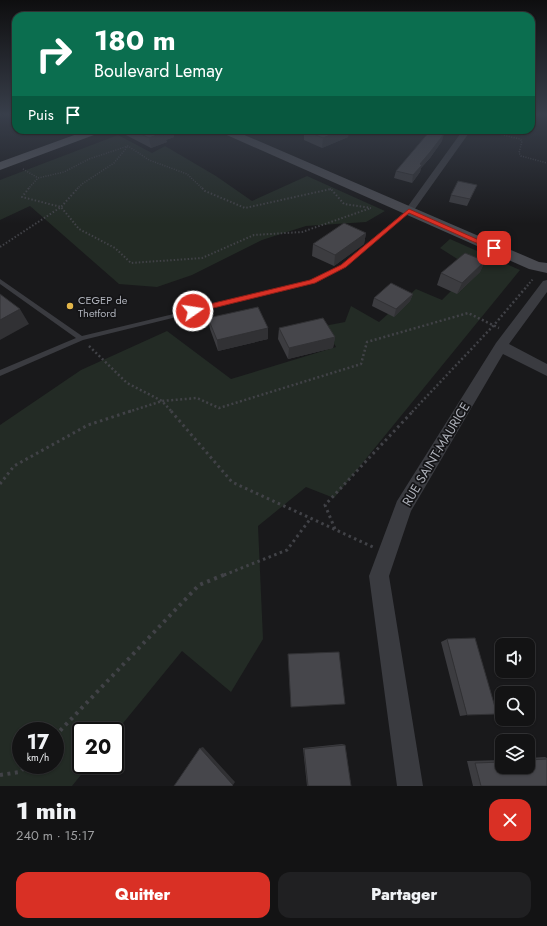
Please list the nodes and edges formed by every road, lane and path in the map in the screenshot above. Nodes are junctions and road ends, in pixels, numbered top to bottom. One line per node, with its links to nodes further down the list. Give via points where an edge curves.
1 (42, 151): 11 (main road)
2 (114, 151): 13 (path, via 89,159 64,172)
3 (124, 151): 14 (path, via 114,163 82,184)
4 (135, 151): 14 (path, via 149,160 187,174 205,191 245,208 331,189 344,204 371,208 302,232 254,235 202,258 131,263 115,248 79,229)
5 (279, 151): 9 (street)
6 (286, 151): 9 (street)
7 (452, 151): 15 (street)
8 (520, 151): 10 (path, via 521,156)
9 (309, 162): 15 (street)
10 (547, 163)
11 (0, 166)
12 (18, 167): 13 (path)
13 (38, 178): 14 (path, via 22,197)
14 (60, 207): 16 (path)
15 (412, 207): 17 (street); 18 (street, via 535,266); 23 (lane, via 343,266 313,282)
16 (0, 247)
17 (547, 261)
18 (547, 268)
19 (530, 274): 22 (path, via 534,279)
20 (0, 281): 23 (lane)
21 (547, 284): 22 (street, RUE SAINT-MAURICE)
22 (502, 335): 24 (street); 26 (path, via 468,313 367,342 361,364 220,408 197,398); 29 (path, via 325,505); 34 (street, RUE SAINT-MAURICE, via 403,507 379,576)
23 (81, 338): 25 (lane); 26 (path, via 127,383)
24 (547, 371)
25 (0, 373)
26 (162, 401): 27 (path, via 88,425 14,466); 28 (path, via 232,482)
27 (0, 484)
28 (311, 518): 29 (path); 31 (path, via 288,550 199,585)
29 (336, 530): 30 (path)
30 (378, 549)
31 (64, 727)
32 (12, 773): 33 (path)
33 (0, 775)
34 (410, 786)

